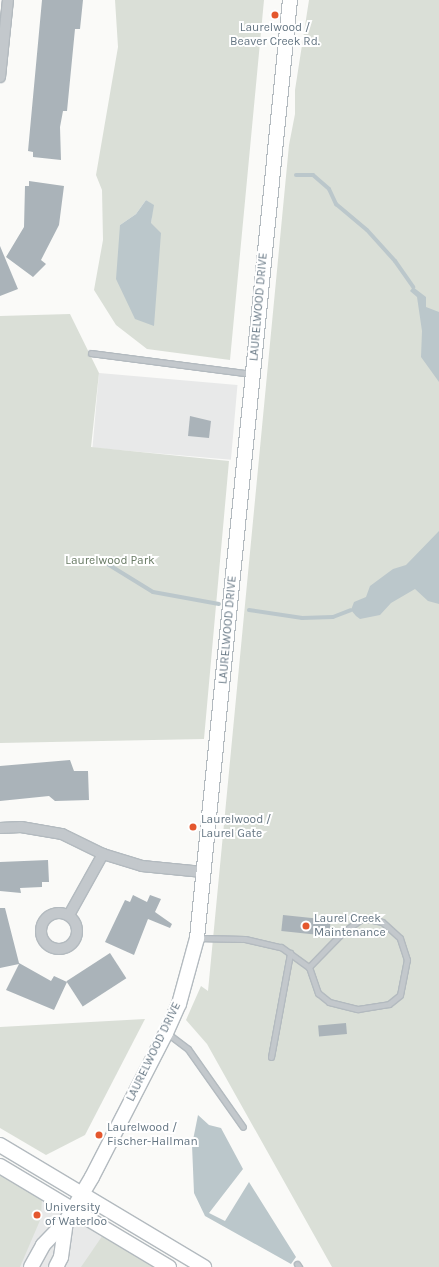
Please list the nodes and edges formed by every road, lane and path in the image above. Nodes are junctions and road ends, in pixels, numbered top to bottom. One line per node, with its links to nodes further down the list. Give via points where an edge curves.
1 (8, 0): 3 (street)
2 (288, 3): 5 (street, LAURELWOOD DRIVE)
3 (0, 77)
4 (91, 353): 5 (lane)
5 (253, 374): 8 (street, LAURELWOOD DRIVE)
6 (0, 828): 7 (street, via 20,827 62,834)
7 (102, 854): 8 (street, via 142,866); 9 (street)
8 (203, 872): 10 (street, LAURELWOOD DRIVE)
9 (69, 915)
10 (197, 938): 11 (lane, via 246,939 281,947); 13 (street, LAURELWOOD DRIVE, via 179,1004)
11 (290, 953): 12 (lane); 14 (lane)
12 (309, 967): 12 (lane, via 318,993 329,1002 358,1009 389,1004 400,995 407,960 400,938 382,922 363,918 343,932)
13 (166, 1033): 15 (lane, via 181,1040 188,1048); 18 (street, LAURELWOOD DRIVE)
14 (271, 1057)
15 (243, 1127)
16 (0, 1145): 18 (street)
17 (0, 1166): 19 (street)
18 (82, 1192): 19 (street, LAURELWOOD DRIVE); 23 (street)
19 (69, 1215): 20 (street, LAURELWOOD DRIVE, via 43,1245); 21 (street, LAURELWOOD DRIVE, via 61,1257); 22 (street)
20 (31, 1267)
21 (56, 1267)
22 (169, 1267)
23 (204, 1267)

